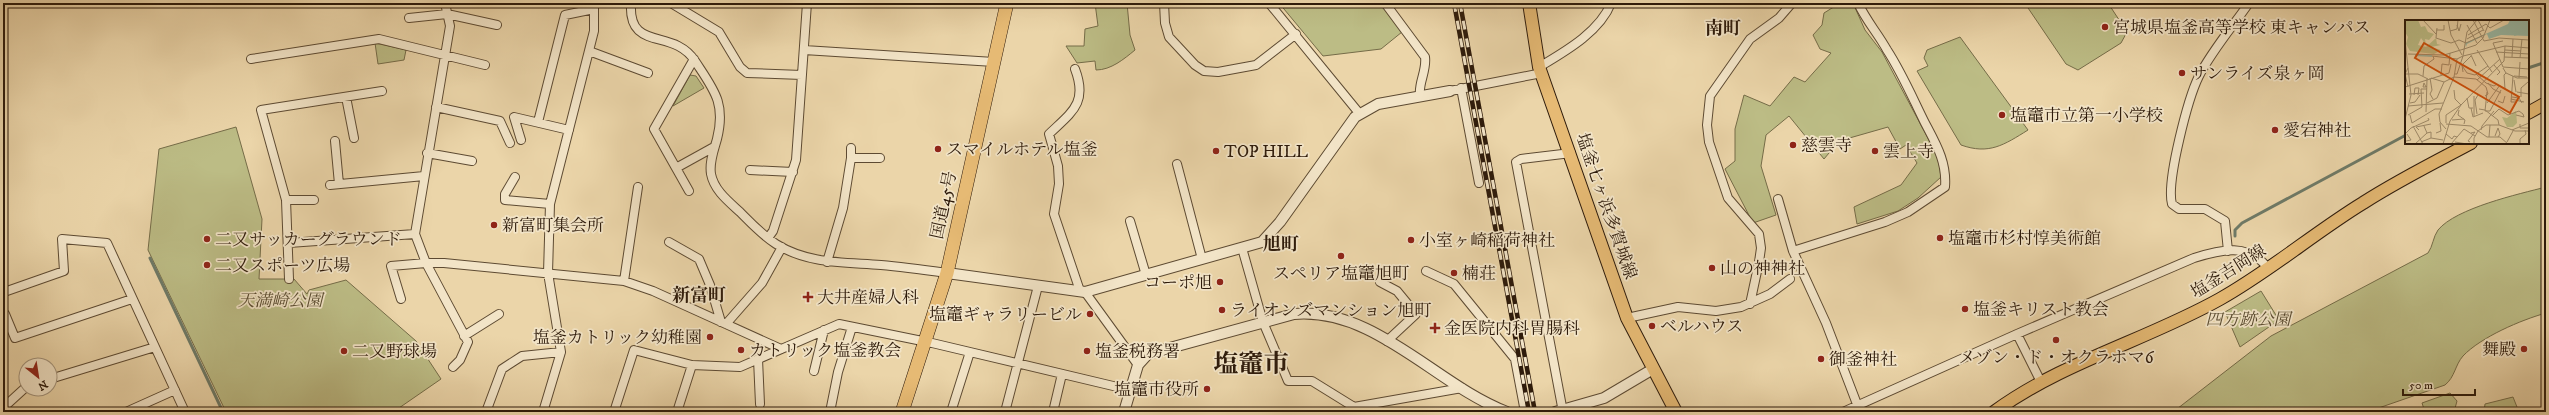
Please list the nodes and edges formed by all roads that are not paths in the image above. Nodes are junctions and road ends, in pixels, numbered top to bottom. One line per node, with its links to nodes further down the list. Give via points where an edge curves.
1 (445, 3): 15 (street)
2 (631, 3): 23 (street, via 636,29 650,37 673,42)
3 (671, 3): 29 (street, via 719,32 740,67 748,73)
4 (807, 3): 19 (street)
5 (1007, 3): 24 (highway, 国道45号)
6 (1164, 3): 18 (street, via 1164,23 1169,37 1204,71 1218,72 1256,65)
7 (1270, 3): 18 (street)
8 (1386, 3): 33 (street, via 1425,57 1426,67 1419,90)
9 (1529, 3): 26 (main road, 塩釜七ヶ浜多賀城線)
10 (1611, 3): 26 (street, via 1606,14 1593,28)
11 (1792, 3): 94 (street, via 1779,18 1750,39 1710,96 1707,124 1709,142 1728,198 1759,234 1761,248)
12 (1858, 3): 75 (street, via 1868,25 1886,48 1901,74 1942,158 1946,174 1944,186 1908,212 1885,222)
13 (2249, 3): 76 (street, via 2199,76 2176,151 2169,194 2172,204 2179,209 2205,209 2225,221)
14 (594, 6): 20 (street, via 594,31); 39 (street, via 565,15)
15 (448, 14): 16 (street); 17 (street); 21 (street, via 450,26)
16 (409, 18)
17 (497, 25)
18 (1296, 34): 38 (street)
19 (804, 50): 24 (street); 29 (street)
20 (589, 51): 28 (street); 40 (street)
21 (444, 55): 22 (street, via 378,39); 25 (street); 36 (street)
22 (251, 59)
23 (694, 59): 46 (street, via 719,104 721,115); 54 (street, via 654,129)
24 (994, 62): 83 (highway, 国道45号)
25 (485, 65)
26 (1543, 67): 30 (street); 49 (main road, 塩釜七ヶ浜多賀城線)
27 (1075, 69): 91 (street, via 1081,84 1078,104 1049,134 1049,139 1058,166 1059,184 1054,214)
28 (648, 73)
29 (802, 75): 56 (street)
30 (1461, 88): 31 (street); 59 (street)
31 (1450, 90): 33 (street)
32 (382, 91): 34 (street)
33 (1420, 96): 38 (street, via 1378,104)
34 (346, 97): 41 (street); 65 (street, via 261,110)
35 (2546, 103): 37 (main road)
36 (436, 107): 44 (street, via 500,121); 48 (street)
37 (2529, 112)
38 (1359, 113): 74 (street, via 1350,121 1267,238)
39 (538, 122): 40 (street); 42 (street, via 514,117)
40 (569, 130): 67 (street)
41 (354, 138)
42 (521, 140)
43 (335, 141): 60 (street)
44 (510, 144)
45 (2469, 144): 80 (main road, 塩釜吉岡線, via 2363,202)
46 (714, 147): 54 (street); 70 (street, via 711,174 715,185)
47 (851, 148): 50 (street)
48 (427, 153): 52 (street); 57 (street)
49 (1571, 154): 97 (main road, 塩釜七ヶ浜多賀城線); 127 (street, via 1521,159 1516,162)
50 (851, 158): 51 (street); 78 (street, via 842,214)
51 (880, 158)
52 (472, 161)
53 (1177, 164): 77 (street)
54 (676, 168): 63 (street)
55 (750, 170): 56 (street)
56 (793, 172): 70 (street, via 773,231)
57 (424, 176): 60 (street); 69 (street)
58 (514, 177): 67 (street, via 505,194 505,200)
59 (1479, 183)
60 (339, 184): 61 (street)
61 (330, 185)
62 (638, 187): 87 (street)
63 (689, 191)
64 (1778, 199): 75 (street)
65 (286, 200): 66 (street); 72 (street)
66 (314, 200)
67 (550, 204): 82 (street)
68 (1130, 221): 84 (street)
69 (415, 234): 72 (street); 79 (street)
70 (768, 238): 73 (street)
71 (669, 242): 99 (street, via 699,259)
72 (289, 244): 85 (street)
73 (782, 247): 78 (street, via 812,260); 99 (street, via 762,283)
74 (1242, 248): 77 (street); 98 (street)
75 (1793, 251): 126 (street, via 1826,323)
76 (2228, 251): 80 (street, via 2254,253); 102 (street, via 2213,252 2194,258)
77 (1202, 259): 84 (street)
78 (828, 262): 83 (street)
79 (426, 263): 82 (street); 93 (street, via 392,266); 103 (street)
80 (2268, 268): 119 (main road, 塩釜吉岡線, via 2220,299 2178,321)
81 (1426, 271): 141 (street, via 1454,284 1515,359)
82 (548, 273): 87 (street); 108 (street)
83 (947, 273): 89 (street); 104 (highway, 国道45号)
84 (1146, 274): 91 (street)
85 (289, 279)
86 (1790, 279): 94 (street, via 1770,294)
87 (624, 281): 99 (street, via 640,285)
88 (1380, 282): 105 (street, via 1397,291 1416,314)
89 (1038, 286): 91 (street); 111 (street)
90 (7, 291): 92 (street, via 64,271 62,239 107,244)
91 (1082, 291): 113 (street)
92 (132, 299): 95 (street, via 15,338); 106 (street)
93 (401, 299)
94 (1750, 304): 97 (street, via 1716,311 1678,307)
95 (3, 314)
96 (499, 314): 103 (street)
97 (1627, 318): 115 (main road, 塩釜七ヶ浜多賀城線)
98 (1263, 322): 105 (street, via 1294,314 1327,314 1369,330); 113 (street, via 1154,352 1144,357); 120 (street, via 1288,381 1312,381 1354,407)
99 (724, 323): 107 (street)
100 (852, 327): 101 (street, via 839,324); 104 (street); 134 (street, via 838,372)
101 (824, 330): 107 (street); 116 (street)
102 (2017, 334): 119 (street); 126 (street)
103 (464, 336): 114 (street, via 468,342 460,360)
104 (925, 341): 109 (street); 135 (highway, 国道45号)
105 (1387, 341): 120 (street)
106 (154, 347): 118 (street); 121 (street)
107 (781, 349): 110 (street)
108 (561, 352): 130 (street, via 522,356 502,369); 131 (street)
109 (970, 352): 111 (street); 136 (street)
110 (758, 359): 112 (street, via 740,367); 124 (street)
111 (1017, 362): 117 (street); 137 (street)
112 (692, 365): 132 (street, via 634,350); 133 (street)
113 (1138, 365): 122 (street)
114 (453, 367)
115 (1653, 369): 127 (street, via 1604,398); 142 (main road, 塩釜七ヶ浜多賀城線)
116 (814, 371)
117 (1062, 374): 122 (street); 138 (street)
118 (58, 377)
119 (2041, 382): 144 (main road, 塩釜吉岡線)
120 (1462, 388): 140 (street)
121 (175, 390): 128 (street); 129 (street)
122 (1130, 390): 139 (street)
123 (18, 394): 125 (street)
124 (760, 404)
125 (3, 408)
126 (1859, 409): 143 (street)
127 (1560, 411)
128 (126, 412)
129 (185, 412)
130 (486, 412)
131 (543, 412)
132 (614, 412)
133 (677, 412)
134 (830, 412)
135 (902, 412)
136 (951, 412)
137 (1005, 412)
138 (1053, 412)
139 (1124, 412)
140 (1507, 412)
141 (1525, 412)
142 (1676, 412)
143 (1843, 412)
144 (1994, 412)

